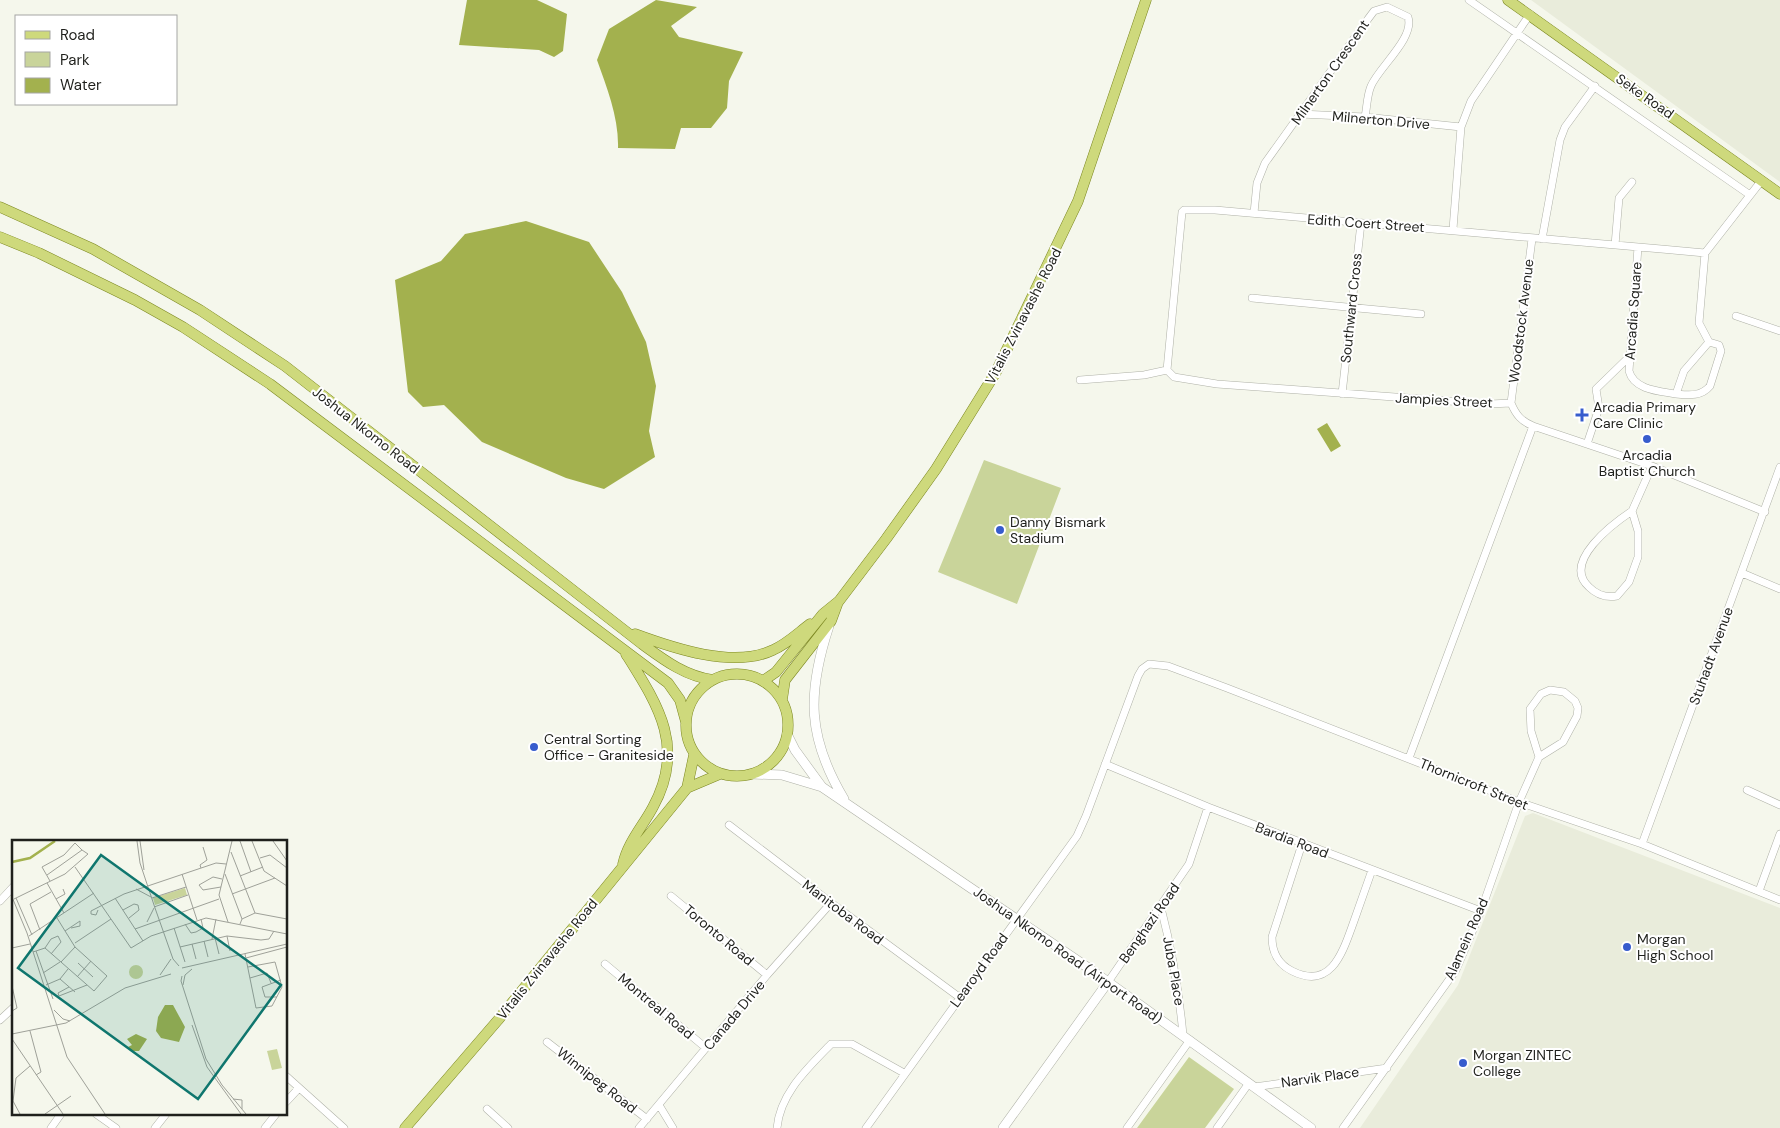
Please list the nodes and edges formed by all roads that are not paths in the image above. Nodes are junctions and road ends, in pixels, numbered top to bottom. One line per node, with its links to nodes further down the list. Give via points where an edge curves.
1 (1146, 0): 44 (main road, Vitalis Zvinavashe Road, via 1078,201 996,372 936,469)
2 (1469, 0): 5 (street)
3 (1508, 0): 4 (main road, Seke Road)
4 (1530, 14): 5 (street); 10 (main road, Seke Road)
5 (1518, 32): 6 (street); 9 (street, via 1471,102)
6 (1595, 86): 13 (street); 20 (street, via 1565,127 1560,140)
7 (1300, 114): 8 (street, Milnerton Drive); 8 (street, Milnerton Crescent, via 1368,19 1380,8 1387,7 1408,17 1409,24 1403,40 1371,86); 15 (street, Milnerton Crescent, via 1265,163 1257,183)
8 (1365, 117): 9 (street, Milnerton Drive)
9 (1461, 127): 17 (street)
10 (1762, 180): 12 (main road, Seke Road); 13 (street)
11 (1632, 182): 21 (street, via 1619,198)
12 (1780, 194)
13 (1750, 195): 23 (street)
14 (0, 207): 45 (main road, Joshua Nkomo Road, via 93,249 200,310 285,366)
15 (1254, 213): 16 (street, Edith Coert Street); 31 (street, Edith Coert Street, via 1192,209 1182,212)
16 (1361, 223): 17 (street, Edith Coert Street); 25 (street, Southward Cross)
17 (1453, 229): 19 (street, Edith Coert Street)
18 (0, 237): 46 (main road, Joshua Nkomo Road, via 135,300 270,384)
19 (1532, 238): 20 (street, Edith Coert Street); 35 (street, Woodstock Avenue)
20 (1542, 239): 21 (street, Edith Coert Street)
21 (1615, 245): 22 (street, Edith Coert Street)
22 (1638, 247): 23 (street, Edith Coert Street); 30 (street, Arcadia Square)
23 (1705, 253): 29 (street, via 1699,323)
24 (1252, 298): 25 (street)
25 (1351, 307): 26 (street); 33 (street, Southward Cross)
26 (1421, 314)
27 (1736, 316): 28 (street)
28 (1780, 331)
29 (1709, 342): 34 (street, via 1684,371); 34 (street, via 1719,345 1721,351 1710,386 1696,395)
30 (1630, 356): 34 (street, Arcadia Square, via 1629,372 1634,382); 37 (street, via 1596,390 1600,408)
31 (1166, 368): 32 (street, via 1144,375); 33 (street, Jampies Street, via 1174,377 1217,384)
32 (1080, 380)
33 (1342, 394): 35 (street, Jampies Street)
34 (1676, 394)
35 (1511, 403): 36 (street, Jampies Street, via 1523,422)
36 (1533, 426): 37 (street, Jampies Street); 55 (street)
37 (1587, 444): 38 (street, Jampies Street)
38 (1652, 466): 40 (street); 41 (street, Jampies Street)
39 (1780, 467): 41 (street, Stuhadt Avenue)
40 (1632, 511): 40 (street, via 1638,532 1638,557 1623,591 1617,596 1605,597 1587,585 1581,568 1591,547)
41 (1765, 512): 42 (street, Stuhadt Avenue)
42 (1742, 573): 43 (street); 69 (street, Stuhadt Avenue)
43 (1780, 589)
44 (827, 618): 45 (main road, via 760,655 717,656 685,651); 49 (main road, Vitalis Zvinavashe Road, via 776,672); 50 (main road, Vitalis Zvinavashe Road, via 785,680); 63 (street, via 815,675 813,703 822,754)
45 (625, 631): 48 (main road, Joshua Nkomo Road, via 672,666 695,678)
46 (622, 648): 51 (main road, Joshua Nkomo Road, via 676,692); 70 (main road, via 655,700 663,720 667,755 660,793 627,848)
47 (1168, 666): 55 (street, Thornicroft Street); 56 (street, Learoyd Road, via 1149,664 1142,669)
48 (713, 680): 49 (main road, via 738,674); 51 (main road, via 694,698)
49 (763, 681): 50 (main road)
50 (782, 700): 52 (main road)
51 (686, 722): 53 (main road, via 689,745)
52 (787, 734): 58 (main road, via 775,759); 59 (street)
53 (694, 754): 57 (main road); 60 (main road, Vitalis Zvinavashe Road)
54 (1539, 757): 54 (street, via 1531,731 1530,709 1541,694 1550,690 1564,692 1575,701 1577,716 1563,742); 62 (street, Alamein Road)
55 (1409, 758): 62 (street, Thornicroft Street)
56 (1105, 764): 65 (street, Bardia Road); 80 (street, Learoyd Road, via 1076,836)
57 (720, 774): 58 (main road); 60 (main road, Vitalis Zvinavashe Road)
58 (751, 774): 59 (street, via 782,775)
59 (822, 787): 63 (street, Joshua Nkomo Road (Airport Road))
60 (688, 788): 70 (main road, Vitalis Zvinavashe Road)
61 (1747, 790): 64 (street)
62 (1519, 802): 69 (street, Thornicroft Street); 79 (street, Alamein Road)
63 (846, 803): 80 (street, Joshua Nkomo Road (Airport Road))
64 (1780, 805)
65 (1208, 807): 68 (street, Bardia Road); 78 (street, Benghazi Road, via 1189,864)
66 (729, 825): 77 (street, Manitoba Road)
67 (1780, 834): 73 (street)
68 (1302, 844): 71 (street, Bardia Road); 71 (street, via 1272,937 1272,950 1286,968 1303,976 1319,976 1336,962 1345,947)
69 (1642, 844): 73 (street, Thornicroft Street)
70 (622, 868): 108 (main road, Vitalis Zvinavashe Road)
71 (1372, 870): 79 (street, Bardia Road)
72 (12, 888): 76 (street)
73 (1759, 891): 75 (street, Thornicroft Street)
74 (671, 896): 82 (street, Toronto Road)
75 (1780, 900)
76 (0, 901)
77 (831, 903): 82 (street, Canada Drive); 84 (street, Manitoba Road)
78 (1161, 908): 83 (street, Benghazi Road); 87 (street, Juba Place)
79 (1481, 910): 90 (street, Alamein Road, via 1449,981)
80 (1016, 919): 83 (street, Joshua Nkomo Road (Airport Road)); 84 (street, Learoyd Road)
81 (605, 964): 89 (street, Montreal Road)
82 (766, 975): 89 (street, Canada Drive)
83 (1108, 982): 87 (street, Joshua Nkomo Road (Airport Road)); 114 (street, Benghazi Road)
84 (959, 997): 91 (street, Learoyd Road)
85 (12, 1009): 86 (street)
86 (0, 1020)
87 (1186, 1037): 93 (street, Joshua Nkomo Road (Airport Road)); 115 (street)
88 (547, 1042): 102 (street, Winnipeg Road)
89 (706, 1048): 96 (street, Canada Drive)
90 (1387, 1068): 93 (street, Narvik Place); 118 (street, Alamein Road)
91 (904, 1073): 112 (street, via 852,1044 831,1044 799,1077 778,1113); 113 (street, Learoyd Road)
92 (288, 1078): 94 (street)
93 (1252, 1085): 116 (street); 117 (street, Joshua Nkomo Road (Airport Road))
94 (299, 1088): 95 (street); 107 (street)
95 (288, 1100)
96 (659, 1105): 102 (street, Canada Drive); 111 (street)
97 (487, 1110): 109 (street)
98 (60, 1116): 103 (street)
99 (99, 1116): 104 (street)
100 (164, 1116): 105 (street)
101 (274, 1116): 106 (street)
102 (647, 1119): 110 (street, Canada Drive)
103 (51, 1128)
104 (116, 1128)
105 (155, 1128)
106 (264, 1128)
107 (344, 1128)
108 (405, 1128)
109 (508, 1128)
110 (639, 1128)
111 (673, 1128)
112 (776, 1128)
113 (866, 1128)
114 (1003, 1128)
115 (1126, 1128)
116 (1217, 1128)
117 (1311, 1128)
118 (1343, 1128)

